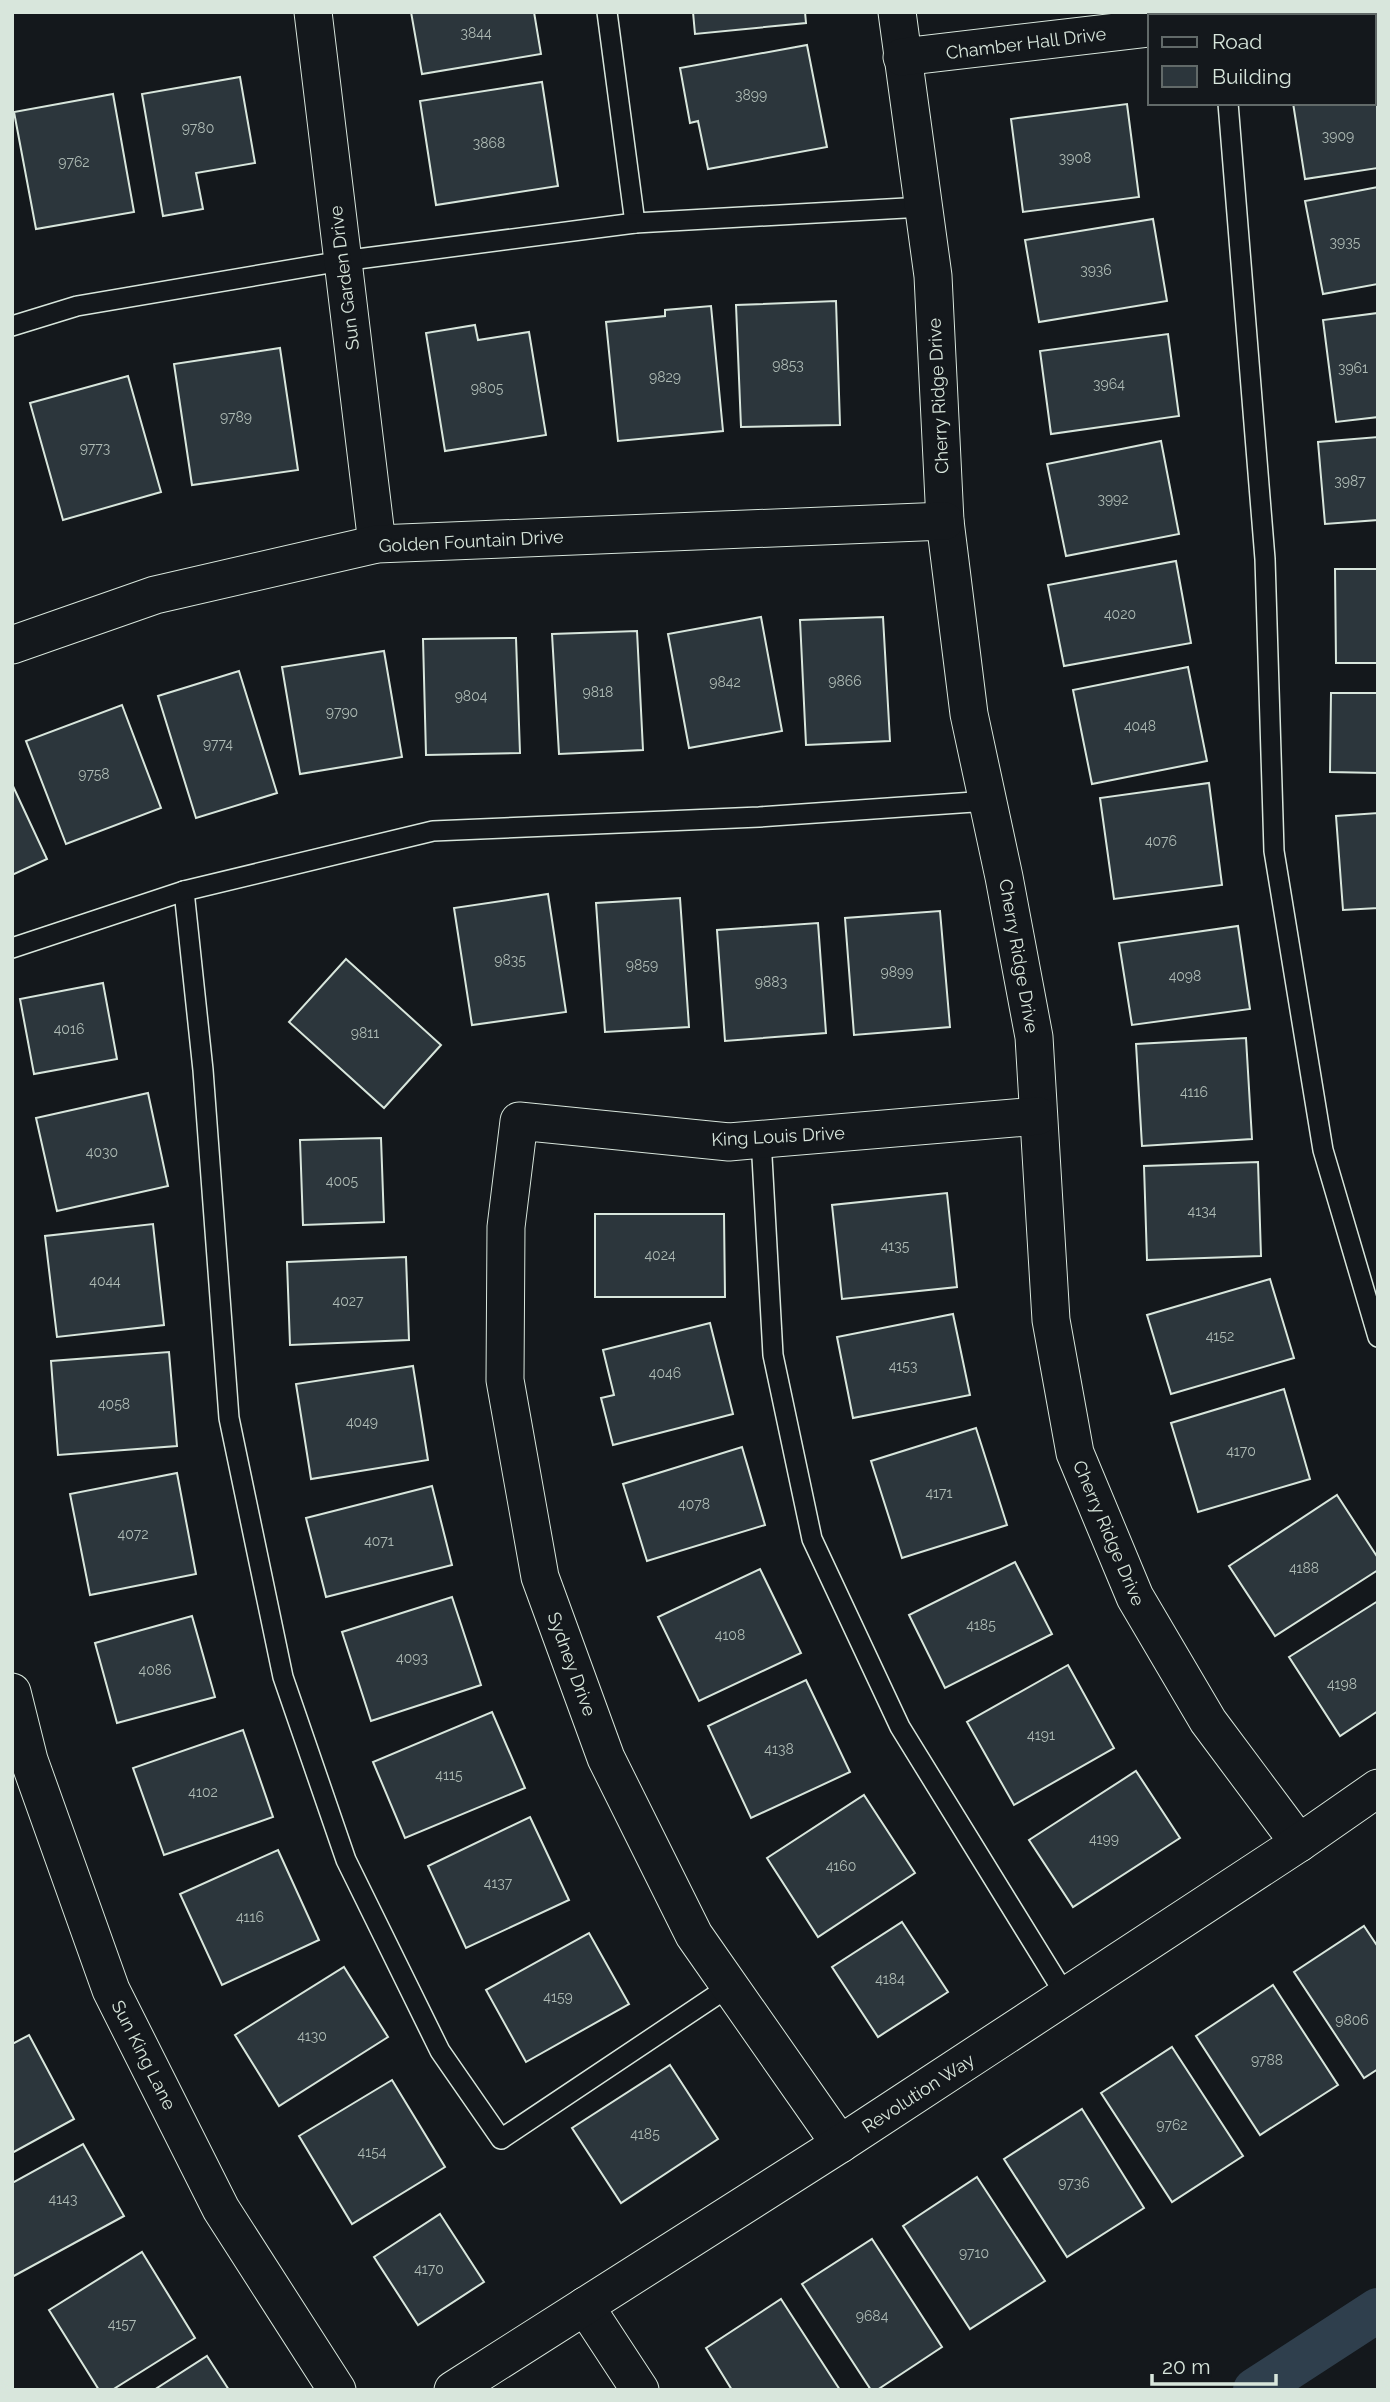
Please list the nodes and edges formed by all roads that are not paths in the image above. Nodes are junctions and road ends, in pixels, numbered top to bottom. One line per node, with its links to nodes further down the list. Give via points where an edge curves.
1 (313, 12): 9 (street, Sun Garden Drive)
2 (607, 12): 8 (lane)
3 (897, 12): 5 (street, Cherry Ridge Drive)
4 (1148, 28): 5 (street, Chamber Hall Drive)
5 (902, 57): 7 (street, Cherry Ridge Drive)
6 (1227, 105): 20 (lane, via 1265,559 1273,851 1323,1150)
7 (923, 207): 8 (lane); 11 (street, Cherry Ridge Drive, via 933,276)
8 (635, 223): 9 (lane)
9 (342, 261): 10 (lane, via 77,306); 12 (street, Sun Garden Drive)
10 (12, 326)
11 (944, 522): 12 (street, Golden Fountain Drive); 14 (street, Cherry Ridge Drive, via 969,714)
12 (377, 544): 13 (street, Golden Fountain Drive, via 155,595)
13 (12, 645)
14 (988, 801): 15 (lane, via 758,817 433,831); 17 (street, Cherry Ridge Drive, via 1034,1037)
15 (184, 891): 16 (lane); 24 (lane, via 203,1070 229,1418 283,1677 345,1860 440,2052 501,2139)
16 (12, 948)
17 (1038, 1116): 19 (street, King Louis Drive); 23 (street, Cherry Ridge Drive, via 1051,1320 1075,1453 1135,1597 1208,1721)
18 (519, 1121): 19 (street, King Louis Drive, via 729,1142); 24 (street, Sydney Drive, via 506,1227 505,1380 540,1577 606,1758 694,1935)
19 (761, 1139): 25 (lane, via 773,1355 812,1539 900,1727)
20 (1378, 1337)
21 (12, 1692): 28 (street, Sun King Lane, via 29,1760 111,1990 221,2209)
22 (1378, 1788): 23 (street, Revolution Way)
23 (1299, 1843): 25 (street, Revolution Way)
24 (730, 1986): 26 (street, Sydney Drive)
25 (1066, 1996): 26 (street, Revolution Way)
26 (840, 2144): 27 (street, Revolution Way)
27 (585, 2306): 29 (street, Revolution Way); 30 (street)
28 (337, 2390)
29 (453, 2390)
30 (640, 2390)

